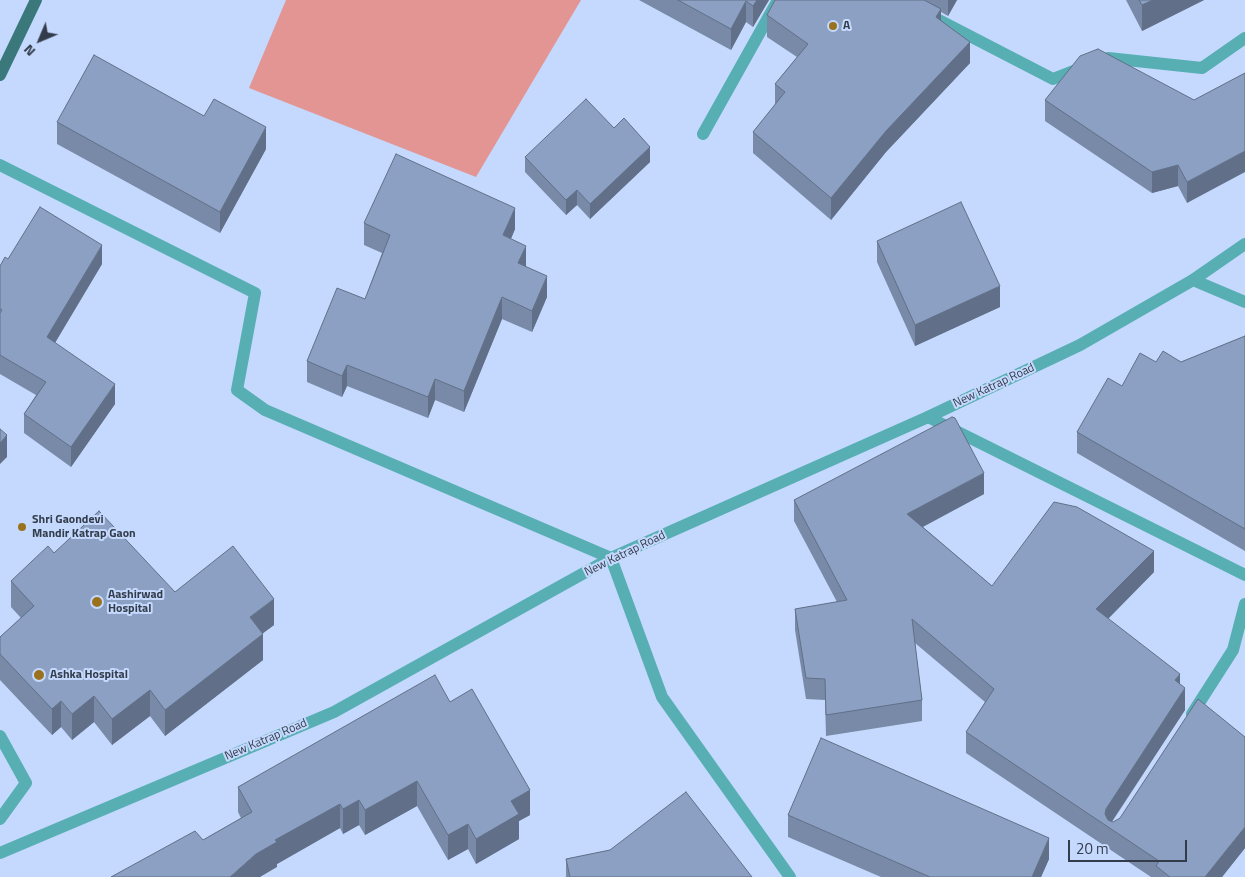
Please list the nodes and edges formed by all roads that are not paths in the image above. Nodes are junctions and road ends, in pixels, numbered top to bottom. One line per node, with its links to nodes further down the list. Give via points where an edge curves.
1 (36, 0): 5 (main road)
2 (778, 0): 6 (street)
3 (900, 0): 4 (street, via 1053,79 1108,58 1202,68)
4 (1245, 38)
5 (0, 75)
6 (703, 134)
7 (0, 165): 12 (street, via 254,293 237,390 265,410)
8 (1245, 244): 9 (street, New Katrap Road)
9 (1193, 280): 10 (street); 11 (street, New Katrap Road, via 1080,345)
10 (1245, 302)
11 (928, 417): 12 (street, New Katrap Road); 13 (street)
12 (611, 558): 18 (street, New Katrap Road, via 334,712); 19 (street, via 662,697)
13 (1245, 575)
14 (1245, 604): 15 (street, via 1233,650)
15 (1186, 723)
16 (0, 736): 17 (street, via 26,783)
17 (0, 819)
18 (0, 853)
19 (790, 877)

